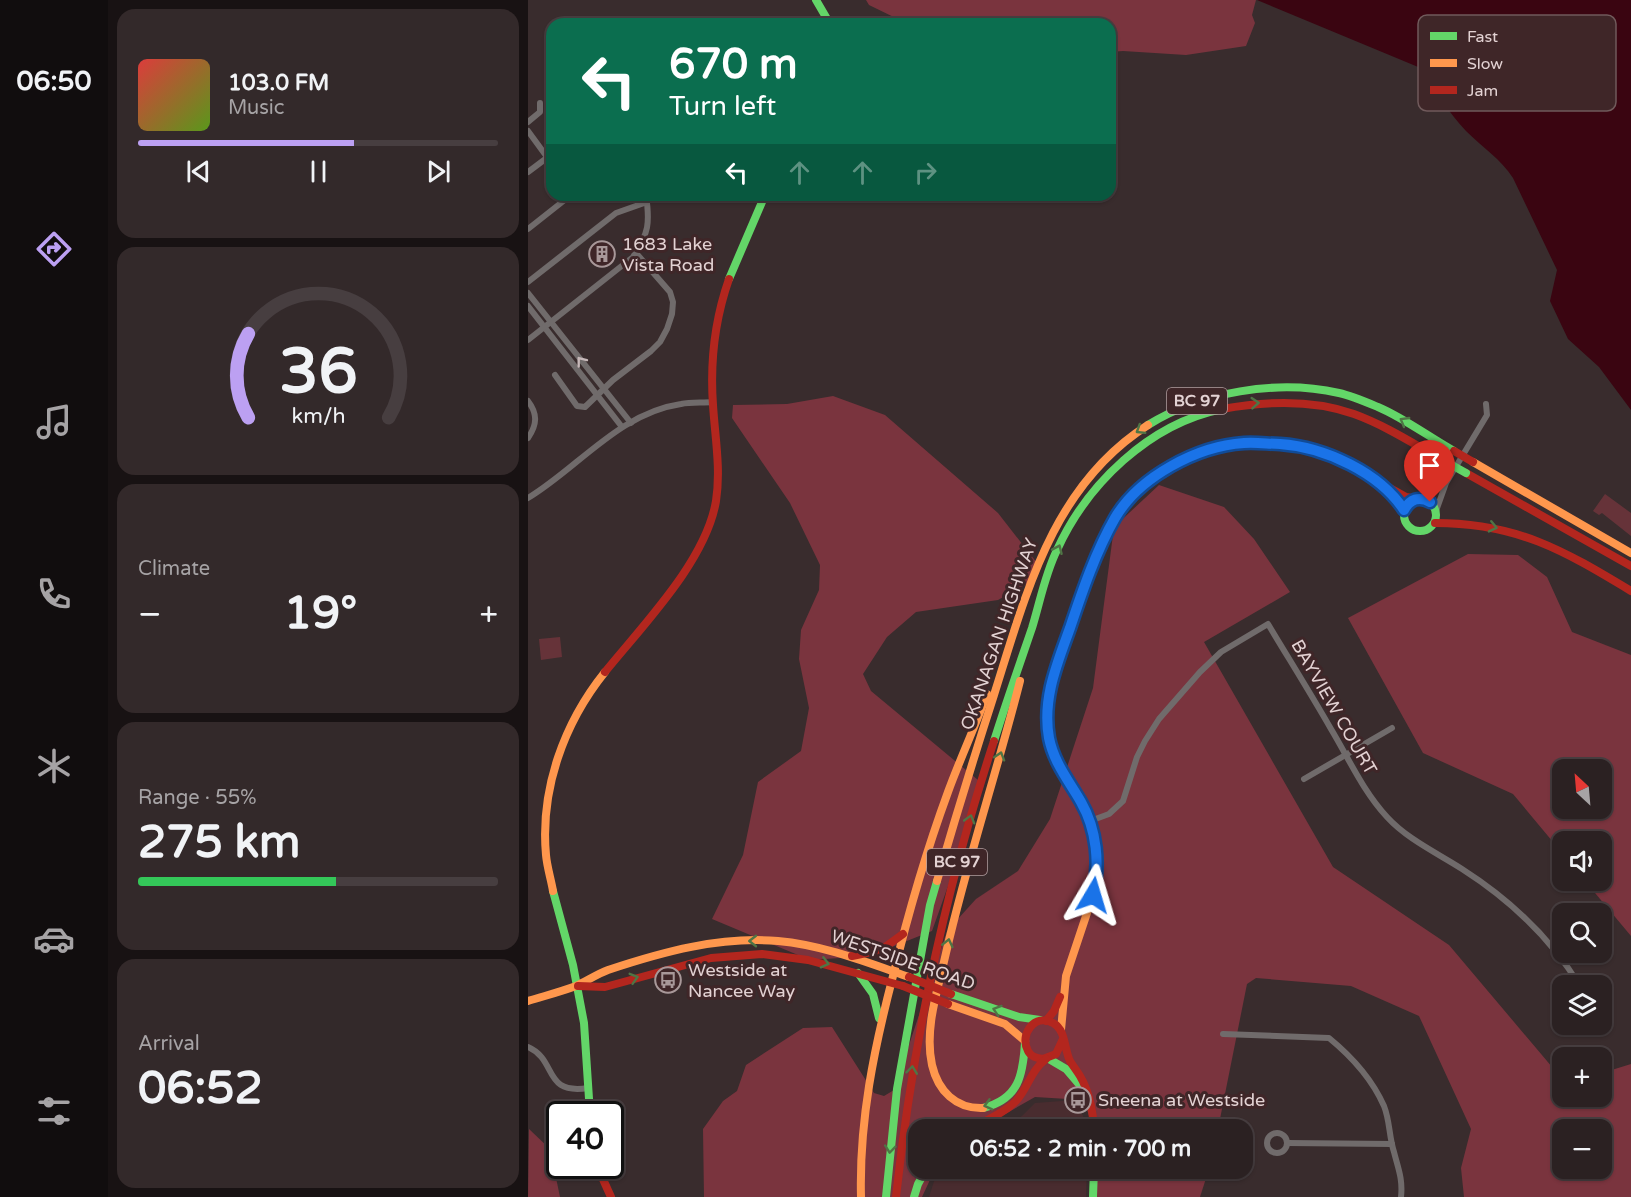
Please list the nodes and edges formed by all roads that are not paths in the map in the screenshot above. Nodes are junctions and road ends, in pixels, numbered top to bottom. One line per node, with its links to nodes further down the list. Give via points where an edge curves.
1 (816, 0): 2 (main road)
2 (826, 18)
3 (540, 103): 4 (street, via 540,112)
4 (528, 122)
5 (528, 131): 6 (street)
6 (546, 151)
7 (546, 158): 8 (street)
8 (528, 172)
9 (563, 201): 13 (street)
10 (642, 201): 15 (street, via 616,213)
11 (646, 201): 14 (street, via 649,223)
12 (762, 201): 25 (main road, via 727,285 711,374)
13 (528, 229)
14 (636, 253): 18 (street); 22 (street, via 670,292 672,314 660,342)
15 (528, 282)
16 (528, 293): 18 (street)
17 (528, 306): 19 (street)
18 (551, 322): 19 (street); 22 (street, one-way to 18)
19 (544, 327): 20 (street); 23 (street)
20 (528, 340)
21 (555, 375): 23 (street, via 577,406 585,407)
22 (604, 390): 23 (street); 27 (street)
23 (598, 396): 28 (street)
24 (528, 402): 29 (street, via 535,415 535,429)
25 (713, 402): 27 (street, via 680,404); 56 (main road, via 717,486 702,541 685,572 589,693 563,742 550,783 546,858)
26 (1486, 404): 30 (street, via 1488,412 1483,423)
27 (631, 423): 28 (street)
28 (622, 427): 32 (street)
29 (528, 438)
30 (1446, 483): 33 (street); 35 (street)
31 (1382, 484): 33 (main road, via 1406,497); 34 (main road); 49 (main road, via 1329,454 1296,445 1245,442 1207,449 1165,470 1133,495 1115,518 1083,588 1046,707 1054,754)
32 (528, 498)
33 (1422, 499): 34 (main road, via 1407,504); 35 (main road)
34 (1404, 510): 37 (main road, via 1406,523 1417,531)
35 (1436, 511): 37 (main road)
36 (1569, 515): 39 (main road); 40 (main road, OKANAGAN HIGHWAY / BC 97); 44 (main road, OKANAGAN HIGHWAY / BC 97, one-way to 44, bridge, via 1380,408 1339,393 1284,387 1245,390 1169,412 1131,436 1098,466 1066,508 1047,542)
37 (1435, 523): 43 (main road, one-way to 43, via 1468,522 1540,540)
38 (1559, 525): 41 (main road, OKANAGAN HIGHWAY / BC 97); 42 (main road); 45 (main road, OKANAGAN HIGHWAY / BC 97, one-way to 38, bridge, via 1058,546 1098,484 1144,443 1190,418 1225,406 1275,402 1316,405 1358,415)
39 (1631, 546)
40 (1631, 552)
41 (1631, 566)
42 (1631, 573)
43 (1631, 591)
44 (1024, 600): 50 (main road, via 949,791); 78 (main road, OKANAGAN HIGHWAY / BC 97, one-way to 78, via 930,905 897,1089)
45 (1039, 604): 63 (main road, one-way to 45, via 1022,1074 1014,1090 991,1106 971,1108 957,1103 936,1078 931,1054 934,1005 966,869 1008,730); 79 (main road, OKANAGAN HIGHWAY / BC 97, one-way to 45, via 916,1038 947,897)
46 (1392, 728): 47 (street)
47 (1345, 755): 48 (street); 49 (street, BAYVIEW COURT, via 1268,624 1221,652 1193,680 1145,741 1123,801 1109,814); 54 (street, BAYVIEW COURT, via 1366,792 1388,818 1498,893 1547,940)
48 (1304, 779)
49 (1090, 821): 57 (main road, via 1096,881)
50 (903, 934): 51 (main road, via 880,950); 52 (main road)
51 (852, 956): 52 (main road, WESTSIDE ROAD); 56 (main road, WESTSIDE ROAD, one-way to 56, via 776,941 732,941 689,948 602,972)
52 (894, 971): 55 (main road); 59 (main road, WESTSIDE ROAD, one-way to 52, bridge, via 1019,1017)
53 (858, 973): 55 (main road, WESTSIDE ROAD); 56 (main road, WESTSIDE ROAD, one-way to 53, via 603,987 693,962 745,954 782,954); 60 (main road, via 877,1000)
54 (1573, 975)
55 (891, 983): 60 (main road); 63 (main road, WESTSIDE ROAD, bridge, via 1005,1024)
56 (577, 986): 58 (main road, WESTSIDE ROAD); 66 (main road, via 586,1038)
57 (1064, 988): 59 (main road); 61 (main road)
58 (528, 1001)
59 (1045, 1021): 61 (main road, via 1054,1023); 63 (main road, via 1032,1025)
60 (879, 1031): 77 (main road, via 866,1107)
61 (1062, 1034): 65 (main road, via 1060,1051); 67 (main road)
62 (1222, 1034): 72 (street, via 1329,1038 1354,1060 1371,1083 1383,1106)
63 (1025, 1042): 65 (main road, via 1029,1053)
64 (528, 1047): 66 (street, via 537,1053 559,1084 571,1090)
65 (1047, 1059): 67 (main road, via 1066,1070); 69 (main road, via 1035,1068 1016,1101)
66 (588, 1088): 68 (main road)
67 (1087, 1093): 70 (main road)
68 (589, 1101)
69 (988, 1119)
70 (1094, 1119)
71 (1287, 1143): 72 (street)
72 (1392, 1144): 82 (street, via 1400,1169)
73 (603, 1179): 76 (main road)
74 (921, 1179): 80 (main road)
75 (1094, 1179): 81 (main road)
76 (611, 1197)
77 (861, 1197)
78 (886, 1197)
79 (896, 1197)
80 (914, 1197)
81 (1093, 1197)
82 (1401, 1197)

